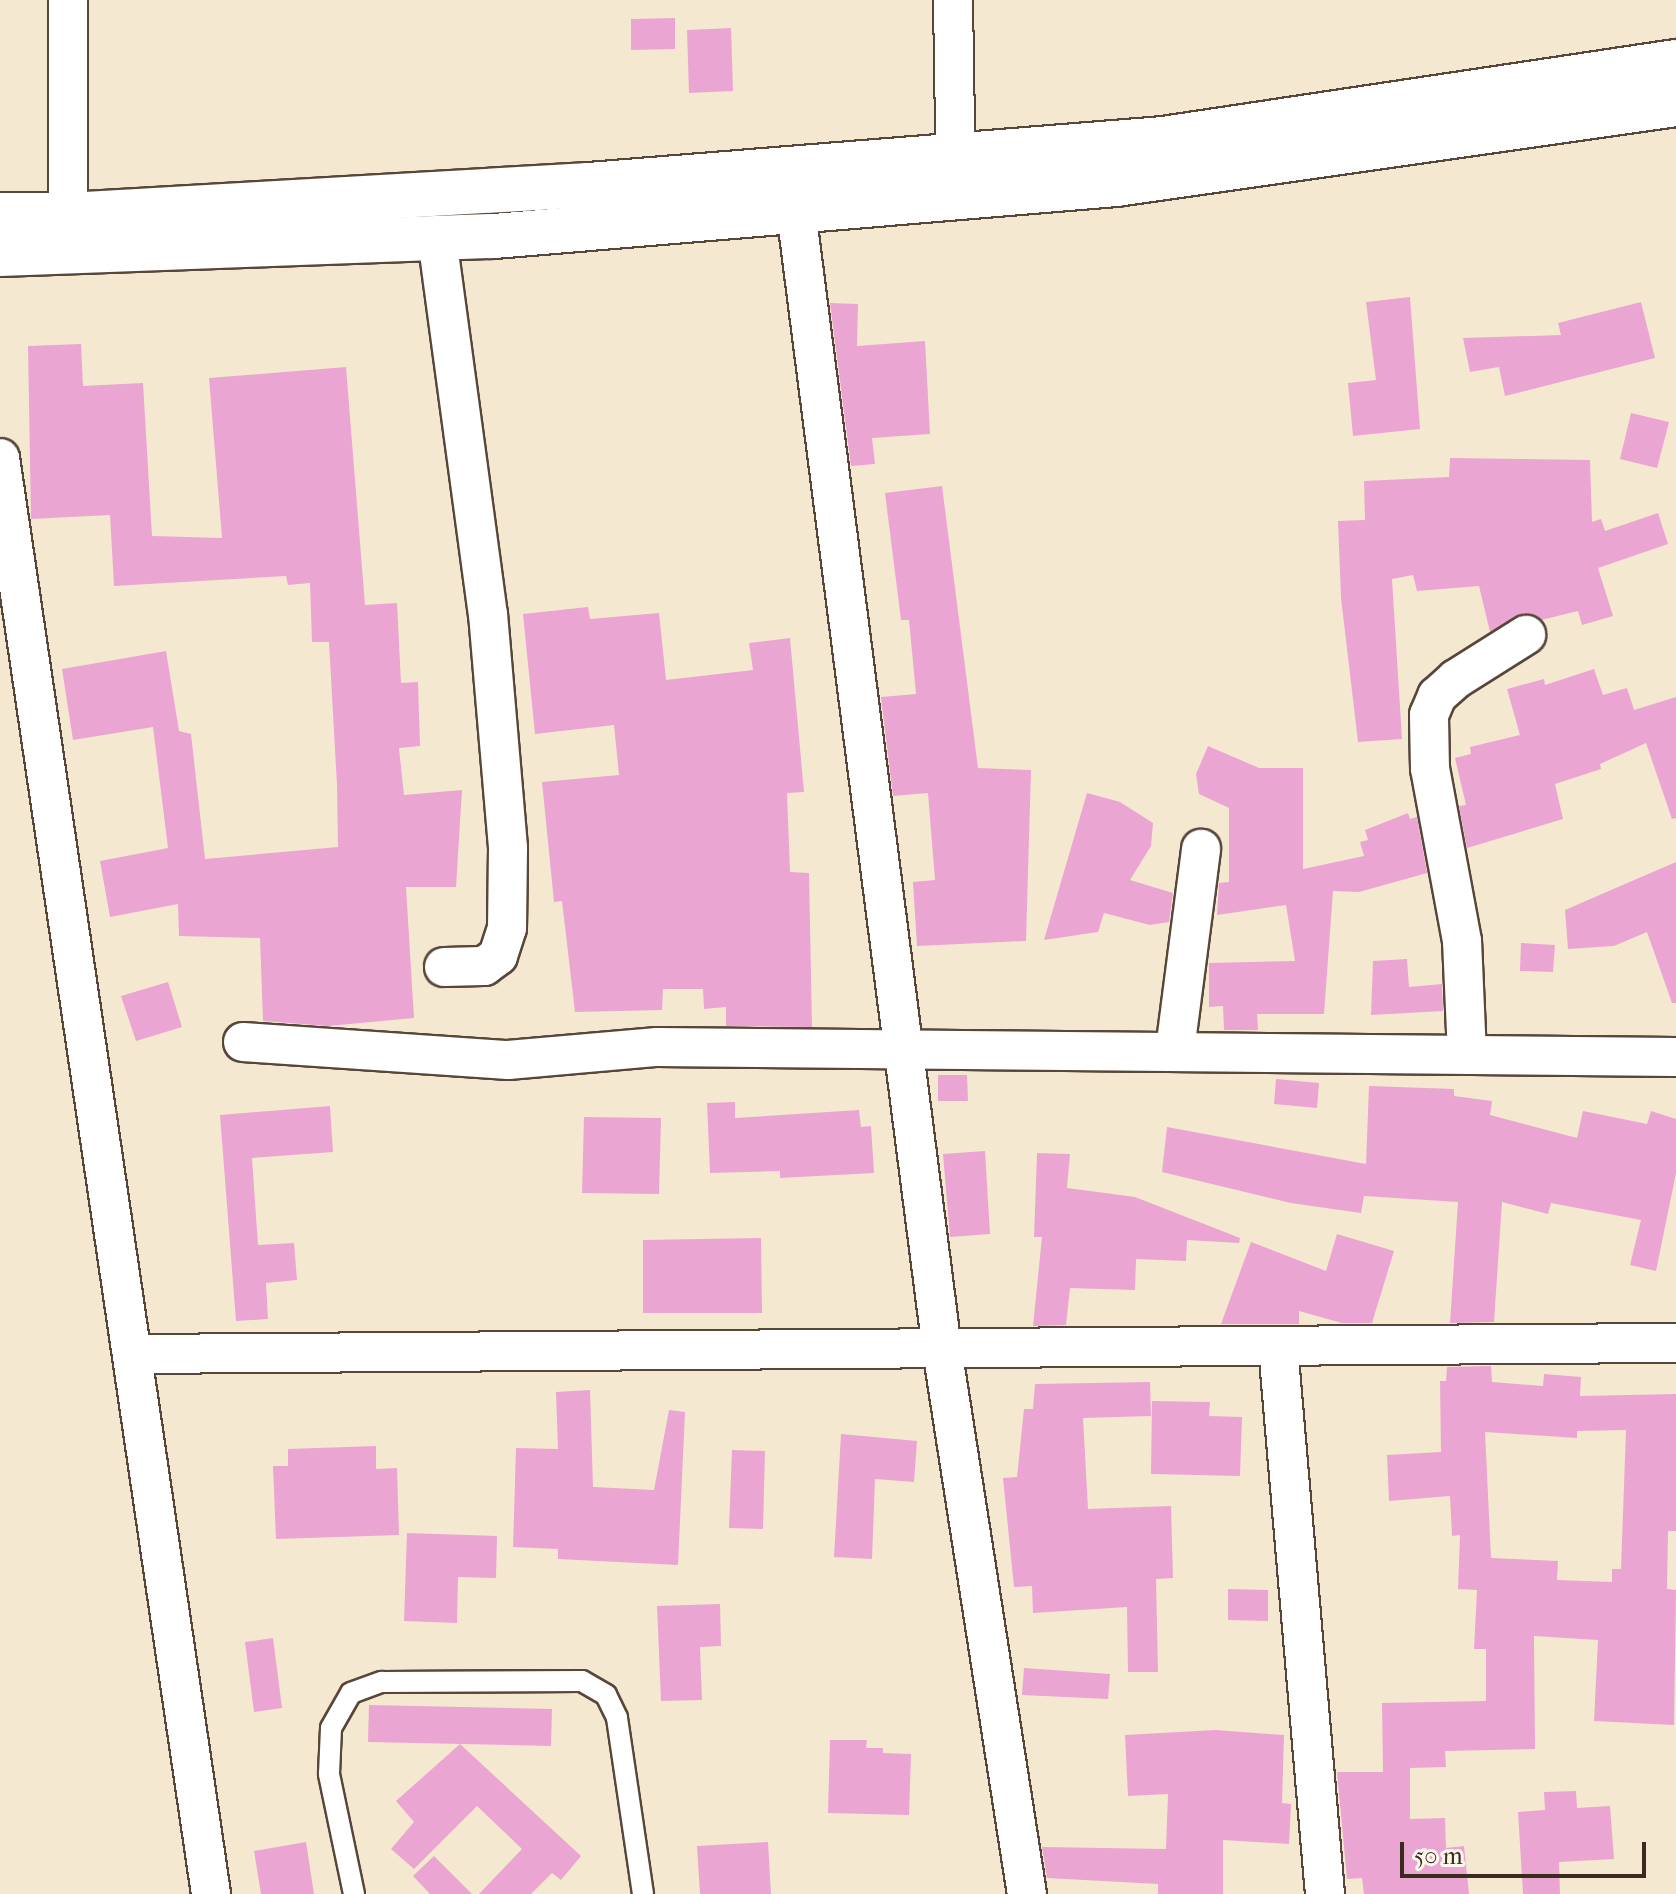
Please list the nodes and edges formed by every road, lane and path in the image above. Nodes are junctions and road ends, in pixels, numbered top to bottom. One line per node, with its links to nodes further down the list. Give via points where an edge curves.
1 (68, 0): 8 (street)
2 (953, 0): 5 (street)
3 (1676, 62): 5 (main road, via 1163,139)
4 (1676, 104): 5 (main road, via 1116,184)
5 (955, 176): 6 (main road); 8 (main road, via 589,185)
6 (796, 211): 9 (main road); 16 (street)
7 (0, 215): 8 (main road)
8 (68, 215)
9 (437, 238): 10 (main road); 14 (street, via 488,614 508,848 507,928 498,956 484,966)
10 (0, 254)
11 (0, 458): 23 (street)
12 (1526, 635): 18 (street, via 1456,679 1437,696 1429,715 1430,769 1462,941)
13 (1201, 849): 17 (street)
14 (444, 967)
15 (243, 1042): 16 (street, via 508,1060 657,1047)
16 (905, 1049): 17 (street); 22 (street)
17 (1175, 1050): 18 (street)
18 (1467, 1055): 19 (street)
19 (1676, 1057)
20 (1676, 1343): 21 (street)
21 (1278, 1347): 22 (street); 28 (street)
22 (942, 1349): 23 (street); 27 (street)
23 (132, 1354): 24 (street)
24 (211, 1894)
25 (354, 1894): 26 (lane, via 329,1774 331,1728 351,1693 382,1682 582,1681 606,1695 617,1718)
26 (643, 1894)
27 (1027, 1894)
28 (1325, 1894)

